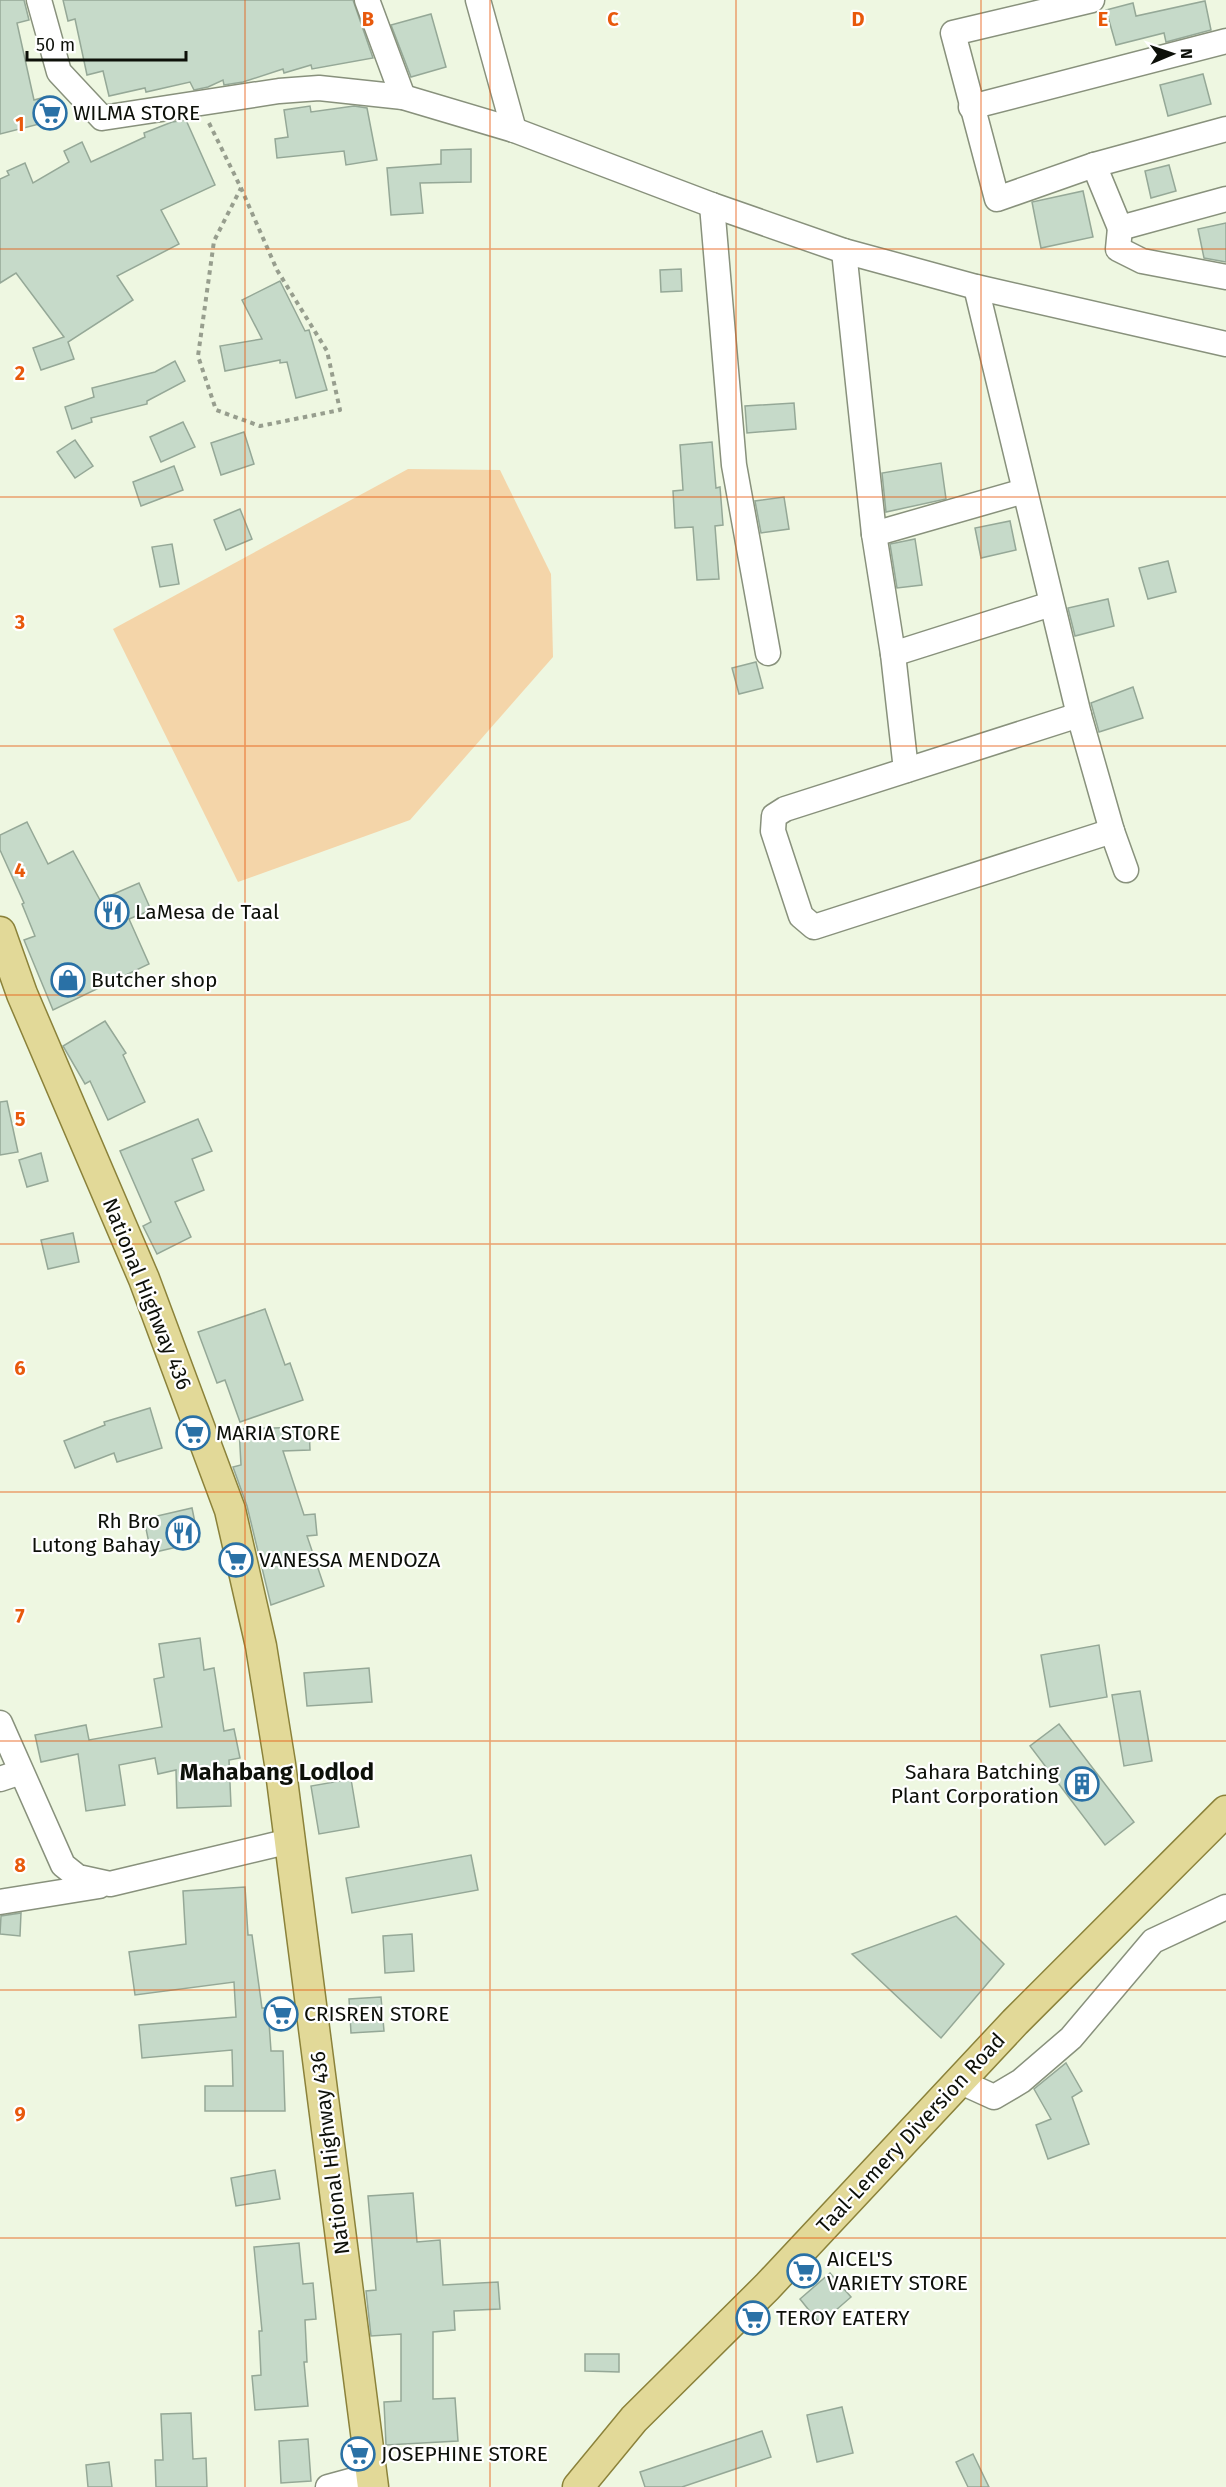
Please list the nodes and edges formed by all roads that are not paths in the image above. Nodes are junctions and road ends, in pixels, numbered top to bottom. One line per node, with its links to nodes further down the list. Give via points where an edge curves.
1 (39, 0): 6 (street, via 59,72 102,118 198,101 319,88)
2 (367, 0): 6 (street)
3 (478, 0): 9 (street)
4 (1092, 0): 7 (street, via 953,33)
5 (1226, 41): 7 (street)
6 (404, 97): 9 (street)
7 (971, 107): 10 (street, via 997,199)
8 (1226, 129): 10 (street)
9 (514, 130): 12 (street)
10 (1095, 165): 13 (street)
11 (1226, 199): 13 (street)
12 (712, 205): 14 (street); 21 (street, via 734,465)
13 (1120, 228): 15 (street, via 1118,249 1142,261)
14 (844, 251): 16 (street); 19 (street)
15 (1226, 277)
16 (976, 287): 17 (street); 18 (street)
17 (1226, 344)
18 (1024, 490): 19 (street); 20 (street)
19 (874, 534): 22 (street)
20 (1051, 604): 22 (street); 23 (street)
21 (768, 653)
22 (893, 654): 24 (street)
23 (1079, 715): 24 (street); 25 (street)
24 (906, 770): 25 (street, via 785,808 774,816 773,831 801,916 814,927)
25 (1112, 831): 26 (street)
26 (1126, 870)
27 (0, 932): 31 (main road, National Highway 436, via 22,994 144,1279 230,1510 261,1646)
28 (0, 1724): 29 (street)
29 (11, 1776): 32 (street, via 63,1865 78,1877)
30 (1226, 1811): 35 (main road, Taal-Lemery Diversion Road, via 1015,2022)
31 (290, 1841): 32 (street); 36 (main road, National Highway 436)
32 (110, 1884): 33 (street)
33 (0, 1902)
34 (1226, 1907): 35 (street, via 1153,1941 1071,2038 1021,2082 994,2097)
35 (961, 2082): 38 (main road, Taal-Lemery Diversion Road, via 767,2287 634,2419)
36 (373, 2481): 37 (street)
37 (328, 2487)
38 (578, 2487)

